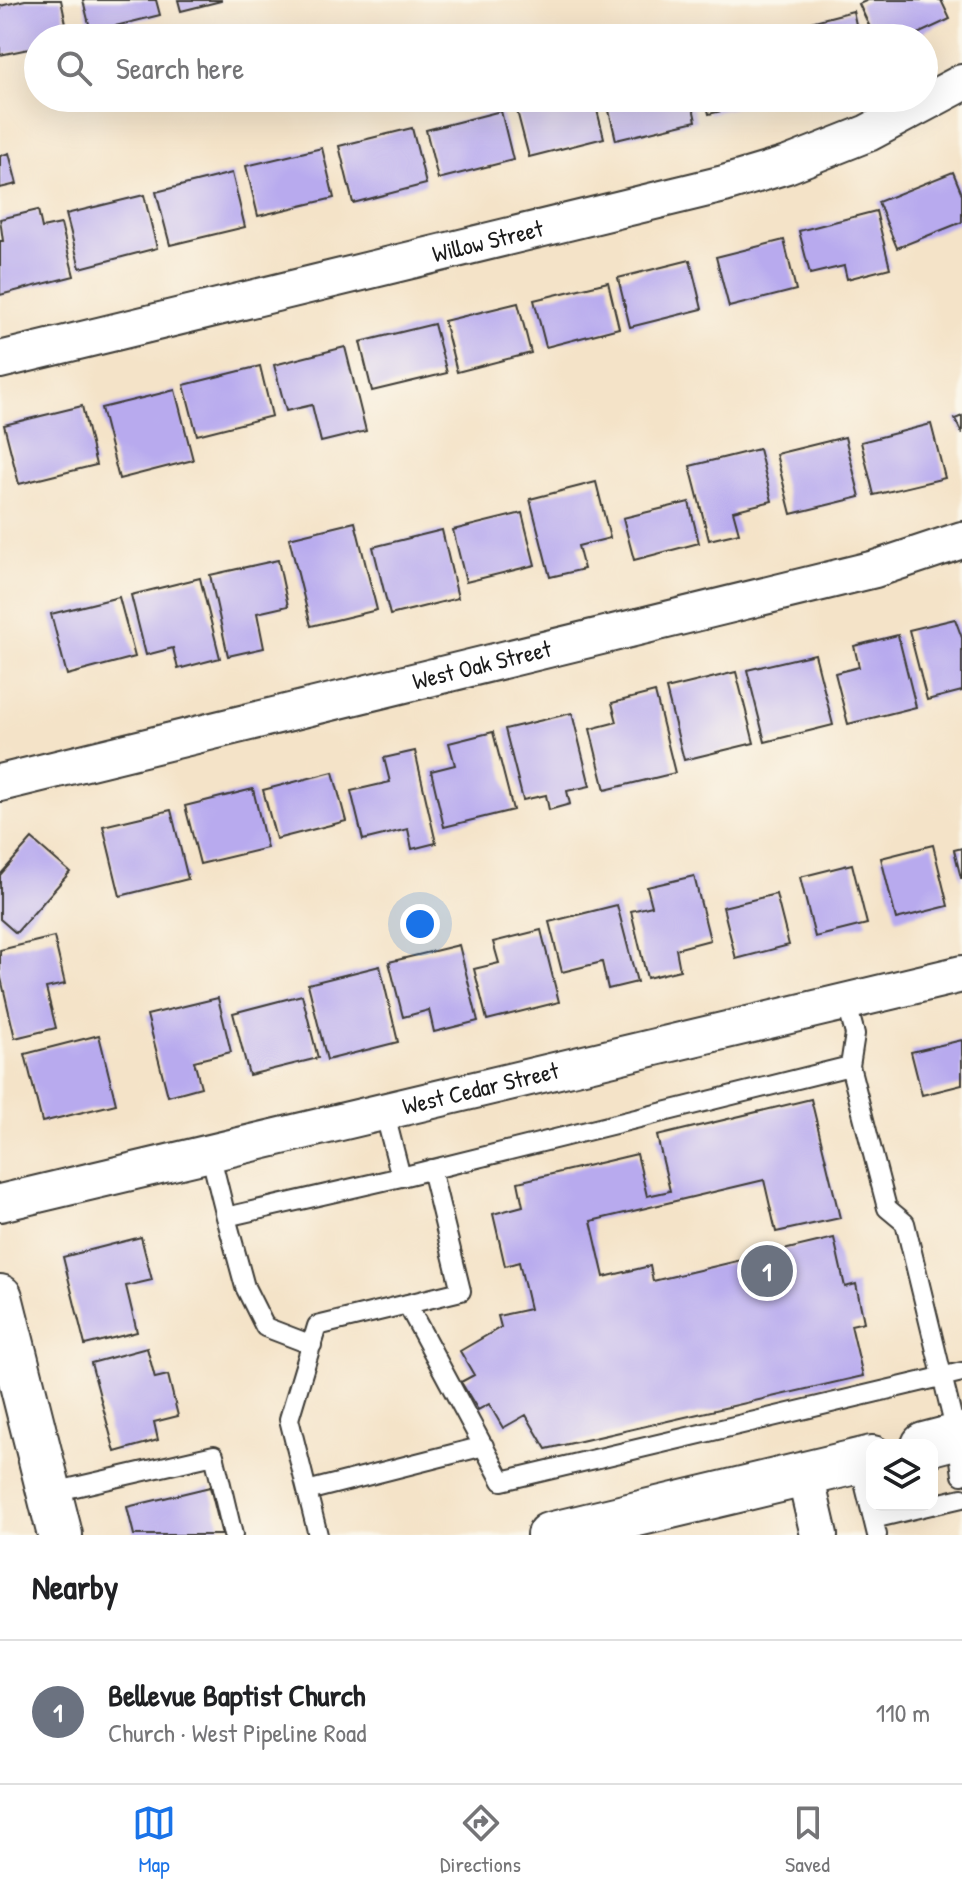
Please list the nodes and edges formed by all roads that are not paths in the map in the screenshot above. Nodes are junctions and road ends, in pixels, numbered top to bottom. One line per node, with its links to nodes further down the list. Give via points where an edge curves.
1 (962, 83): 2 (street, Willow Street)
2 (938, 96)
3 (907, 112): 4 (street, Willow Street, via 787,165 724,184)
4 (0, 360)
5 (962, 540): 6 (street, West Oak Street, via 875,569)
6 (0, 783)
7 (962, 974): 8 (street, West Cedar Street)
8 (846, 1001): 9 (lane, via 855,1034); 10 (street, West Cedar Street)
9 (850, 1066): 12 (lane); 20 (lane, via 887,1208 905,1223)
10 (384, 1111): 11 (street, West Cedar Street); 13 (lane)
11 (210, 1153): 14 (street, West Cedar Street); 15 (lane)
12 (431, 1169): 13 (lane); 17 (lane, via 461,1291)
13 (401, 1177): 15 (lane)
14 (0, 1203)
15 (226, 1217): 18 (lane, via 245,1287 265,1327)
16 (0, 1297): 26 (main road)
17 (407, 1304): 18 (lane, via 317,1326); 21 (lane)
18 (312, 1345): 25 (lane, via 289,1419)
19 (962, 1372): 20 (lane)
20 (942, 1377): 21 (lane, via 502,1481); 22 (lane)
21 (484, 1446): 25 (lane)
22 (951, 1448)
23 (865, 1460): 24 (main road); 30 (lane)
24 (805, 1475): 34 (main road); 35 (street)
25 (307, 1491): 33 (lane)
26 (49, 1493): 31 (main road); 32 (lane, via 214,1455)
27 (962, 1498): 28 (lane)
28 (938, 1504)
29 (916, 1511): 30 (lane)
30 (875, 1527)
31 (60, 1535)
32 (233, 1535)
33 (318, 1535)
34 (549, 1535)
35 (819, 1535)

